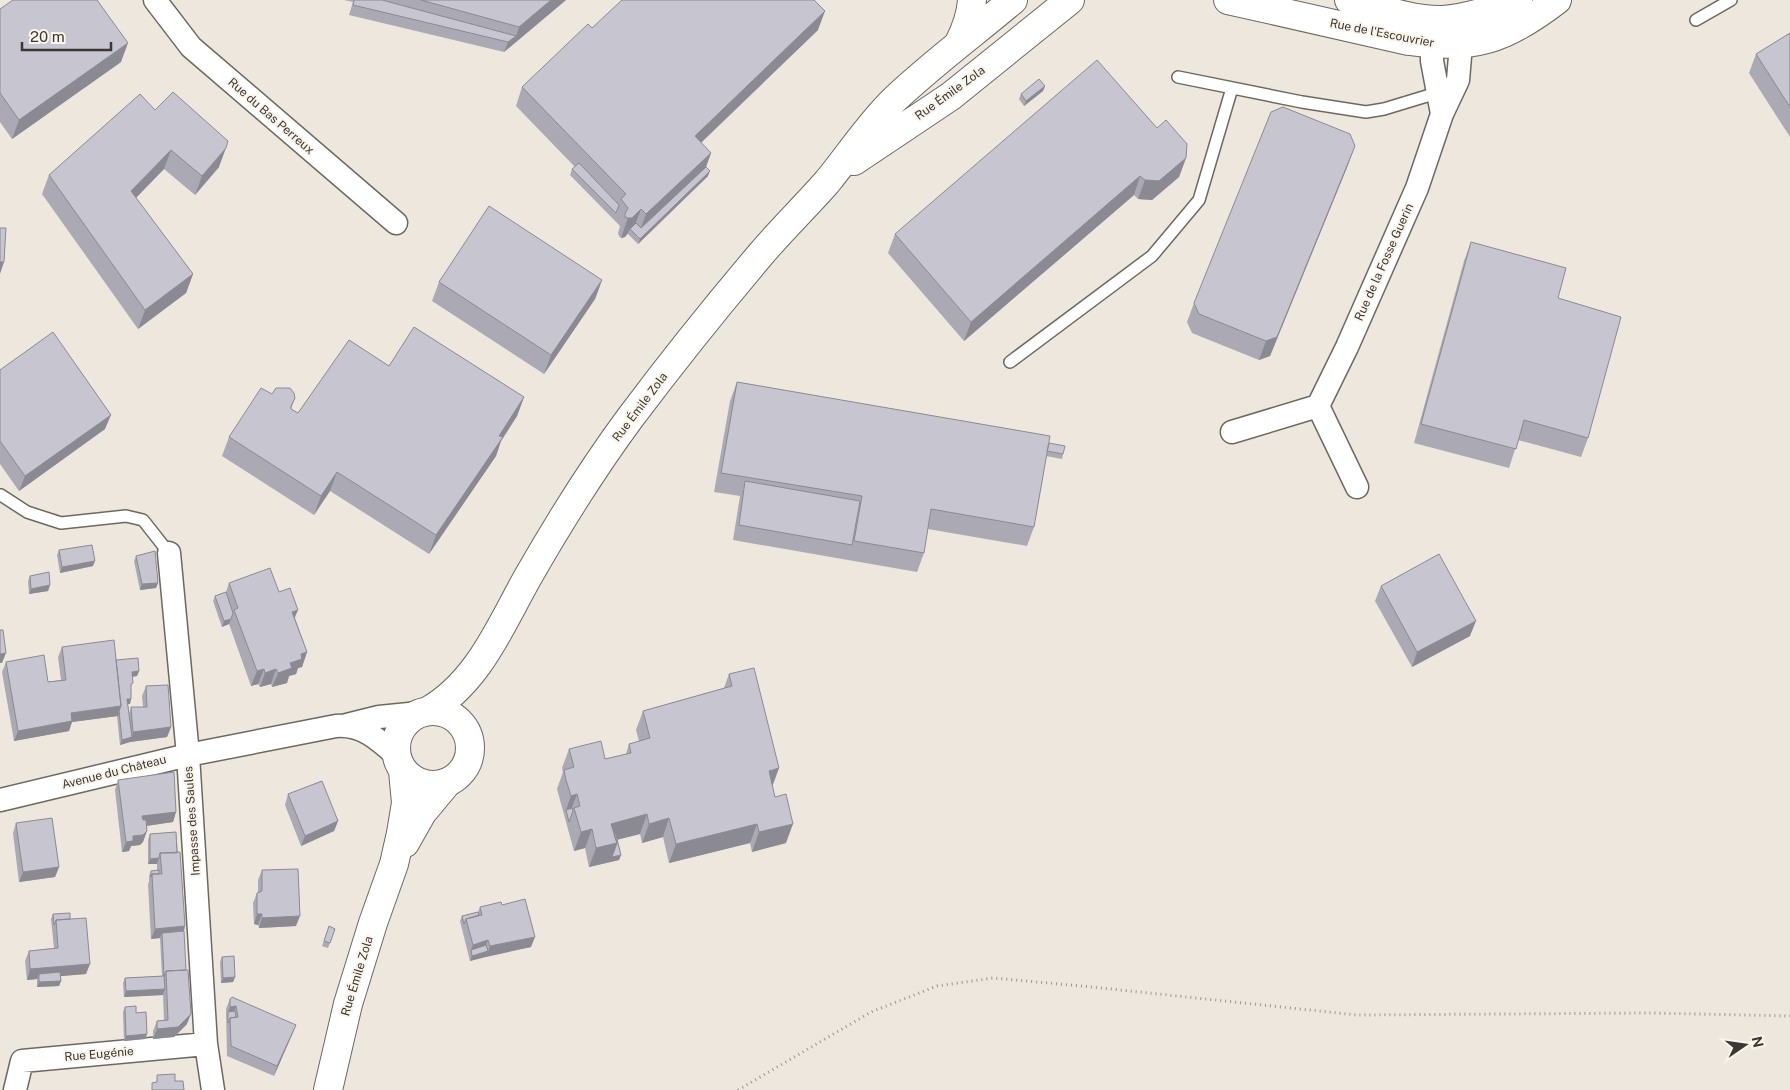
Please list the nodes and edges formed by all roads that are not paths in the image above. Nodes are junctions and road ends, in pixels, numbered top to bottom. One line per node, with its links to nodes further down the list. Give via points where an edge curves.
1 (155, 0): 19 (street, Rue du Bas Perreux, via 191,47)
2 (972, 0): 14 (main road, via 966,29)
3 (1013, 0): 14 (main road, Rue Émile Zola)
4 (1070, 0): 18 (main road, Rue Émile Zola, via 951,96)
5 (1228, 0): 12 (main road, Rue de l'Escouvrier, via 1409,41)
6 (1349, 0): 12 (main road, Rue de l'Escouvrier, via 1398,13)
7 (1518, 0): 10 (main road, Rue de l'Escouvrier, via 1486,12)
8 (1558, 0): 13 (main road, Rue de l'Escouvrier, via 1511,30)
9 (1731, 0): 11 (lane)
10 (1460, 17): 12 (main road, Rue de l'Escouvrier, via 1442,20); 13 (street, Rue de la Fosse Guerin)
11 (1696, 20)
12 (1432, 32): 13 (main road, Rue de l'Escouvrier); 17 (street, Rue de la Fosse Guerin, via 1432,62)
13 (1461, 45): 17 (street, Rue de la Fosse Guerin, via 1459,73)
14 (957, 47): 18 (main road, Rue Émile Zola, via 895,99)
15 (1178, 77): 16 (lane)
16 (1232, 88): 17 (lane, via 1366,112); 20 (lane, via 1199,200 1152,256)
17 (1445, 98): 21 (street, Rue de la Fosse Guerin, via 1417,188)
18 (827, 181): 26 (main road, Rue Émile Zola, via 762,253 629,420 584,484)
19 (396, 223)
20 (1010, 362)
21 (1318, 406): 22 (street); 23 (street)
22 (1232, 432)
23 (1357, 487)
24 (1, 495): 25 (lane, via 27,512 61,523 126,516 143,520)
25 (170, 553): 30 (street, Impasse des Saules)
26 (484, 655): 27 (main road, Rue Émile Zola, via 459,688); 29 (main road, Rue Émile Zola, via 473,692)
27 (423, 712): 28 (street, Avenue du Château, via 378,717); 29 (main road, via 438,711 456,718); 31 (main road, via 410,718 399,733 396,743)
28 (347, 725): 30 (street, Avenue du Château); 31 (street, via 368,732)
29 (470, 741): 32 (main road, via 468,763 456,778)
30 (188, 755): 33 (street, Avenue du Château); 35 (street, Impasse des Saules)
31 (400, 763): 32 (main road, via 410,778 428,786); 34 (main road, Rue Émile Zola, via 406,803)
32 (447, 783): 34 (main road, Rue Émile Zola, via 422,813)
33 (0, 800)
34 (394, 864): 38 (main road, Rue Émile Zola, via 348,1004)
35 (206, 1044): 36 (street, Rue Eugénie, via 22,1061); 37 (street, Impasse des Saules)
36 (16, 1090)
37 (213, 1090)
38 (328, 1090)

